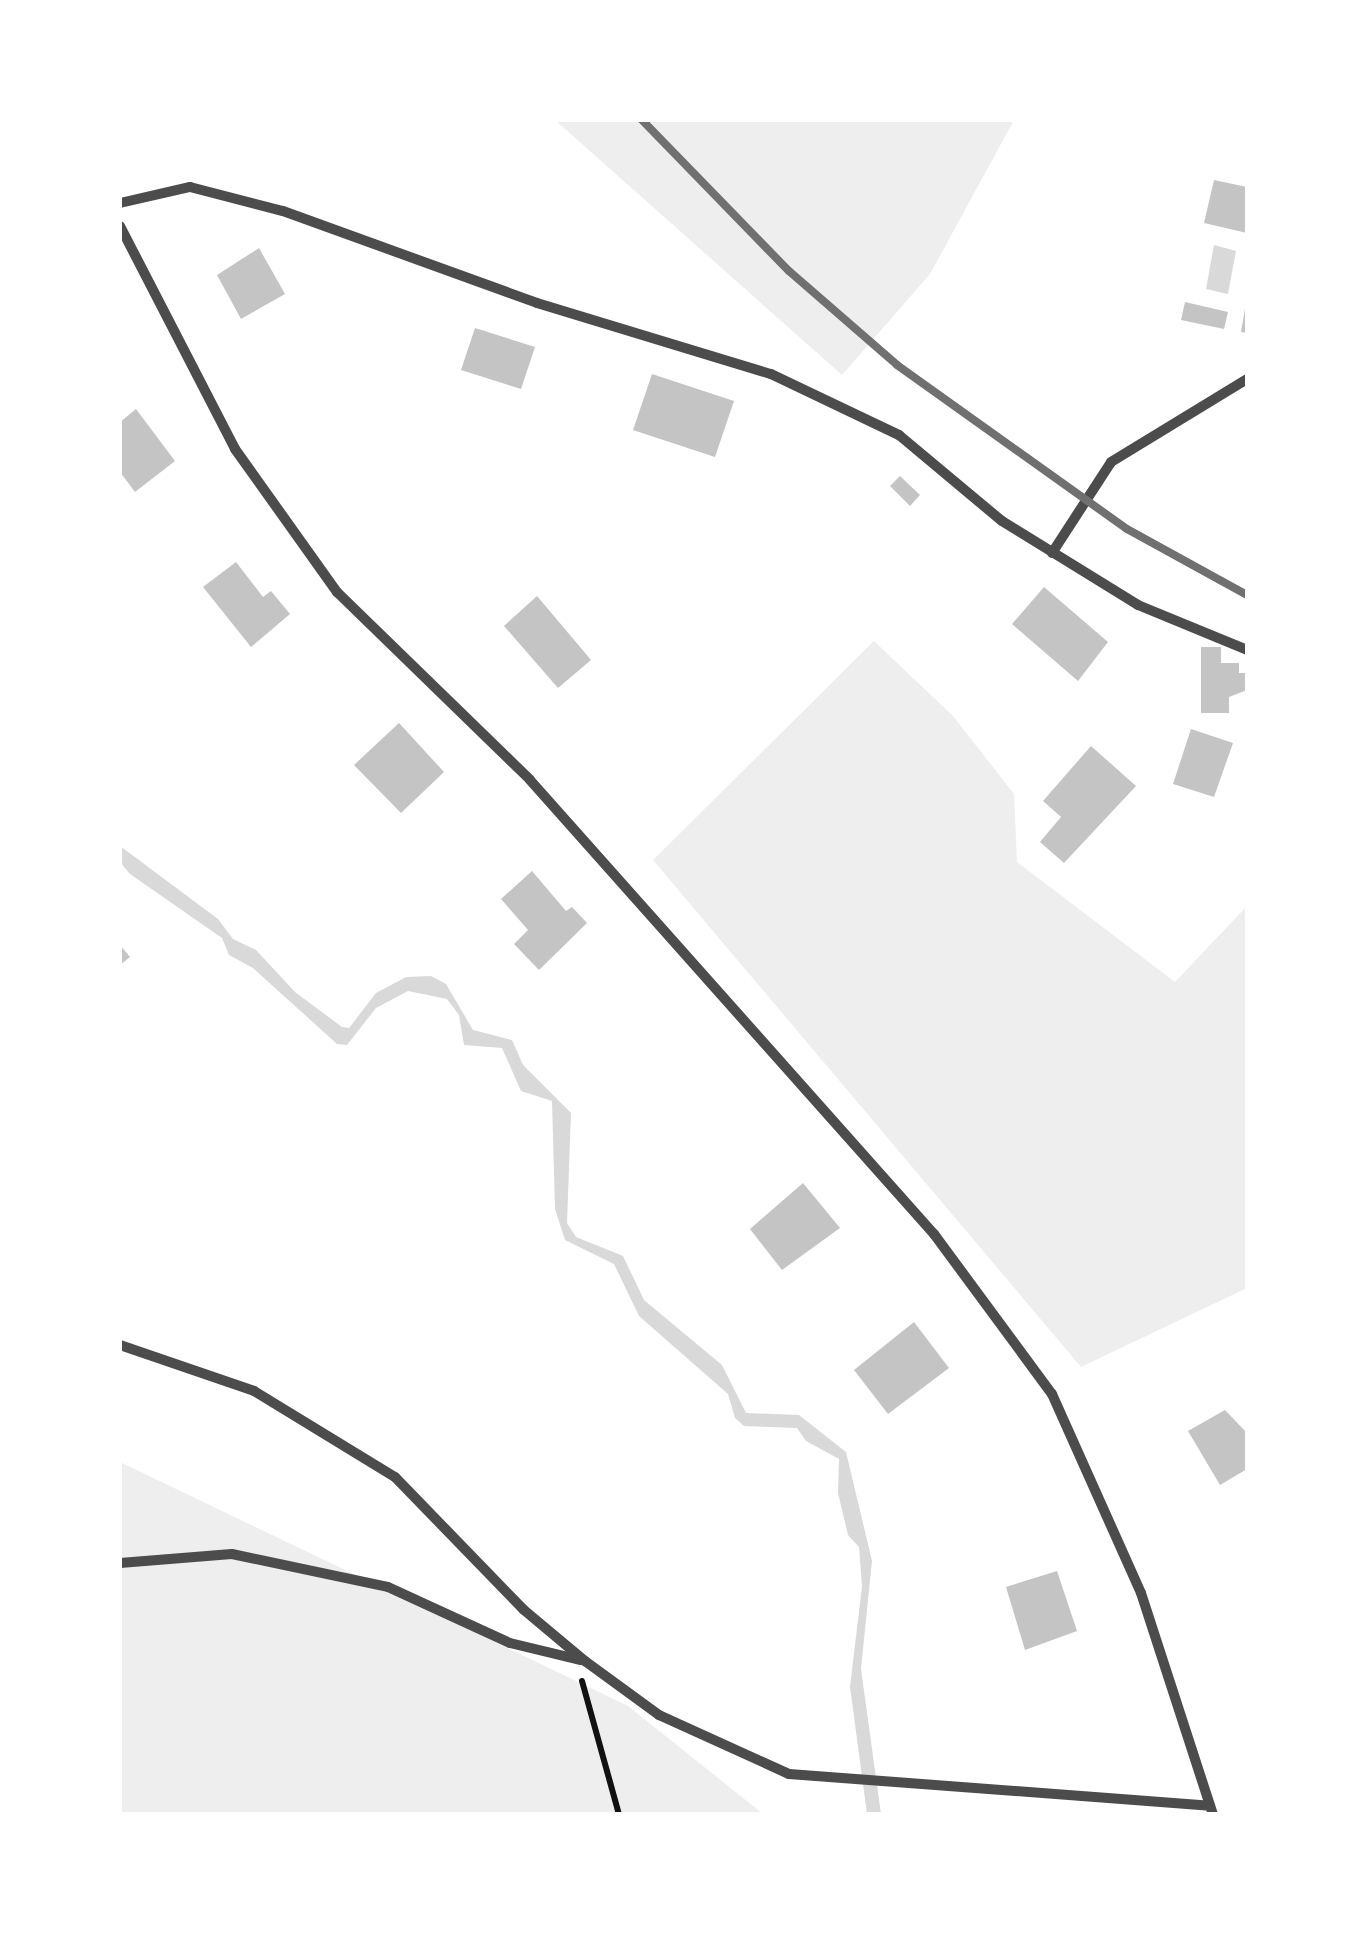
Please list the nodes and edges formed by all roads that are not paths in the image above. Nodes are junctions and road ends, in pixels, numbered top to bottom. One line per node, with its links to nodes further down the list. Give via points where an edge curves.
1 (120, 203): 4 (street, via 190,187 264,206 536,303 771,374 899,435)
2 (120, 226): 9 (street, via 234,449 336,592 530,780 934,1234 1052,1394 1141,1593)
3 (1247, 379): 4 (street, via 1112,462)
4 (1052, 553): 5 (street, via 1138,605)
5 (1247, 650)
6 (120, 1345): 8 (street, via 254,1392 394,1477 524,1610)
7 (120, 1563): 8 (street, via 232,1554 388,1587 510,1642)
8 (585, 1661): 9 (street, via 660,1715 789,1774)
9 (1212, 1810)

